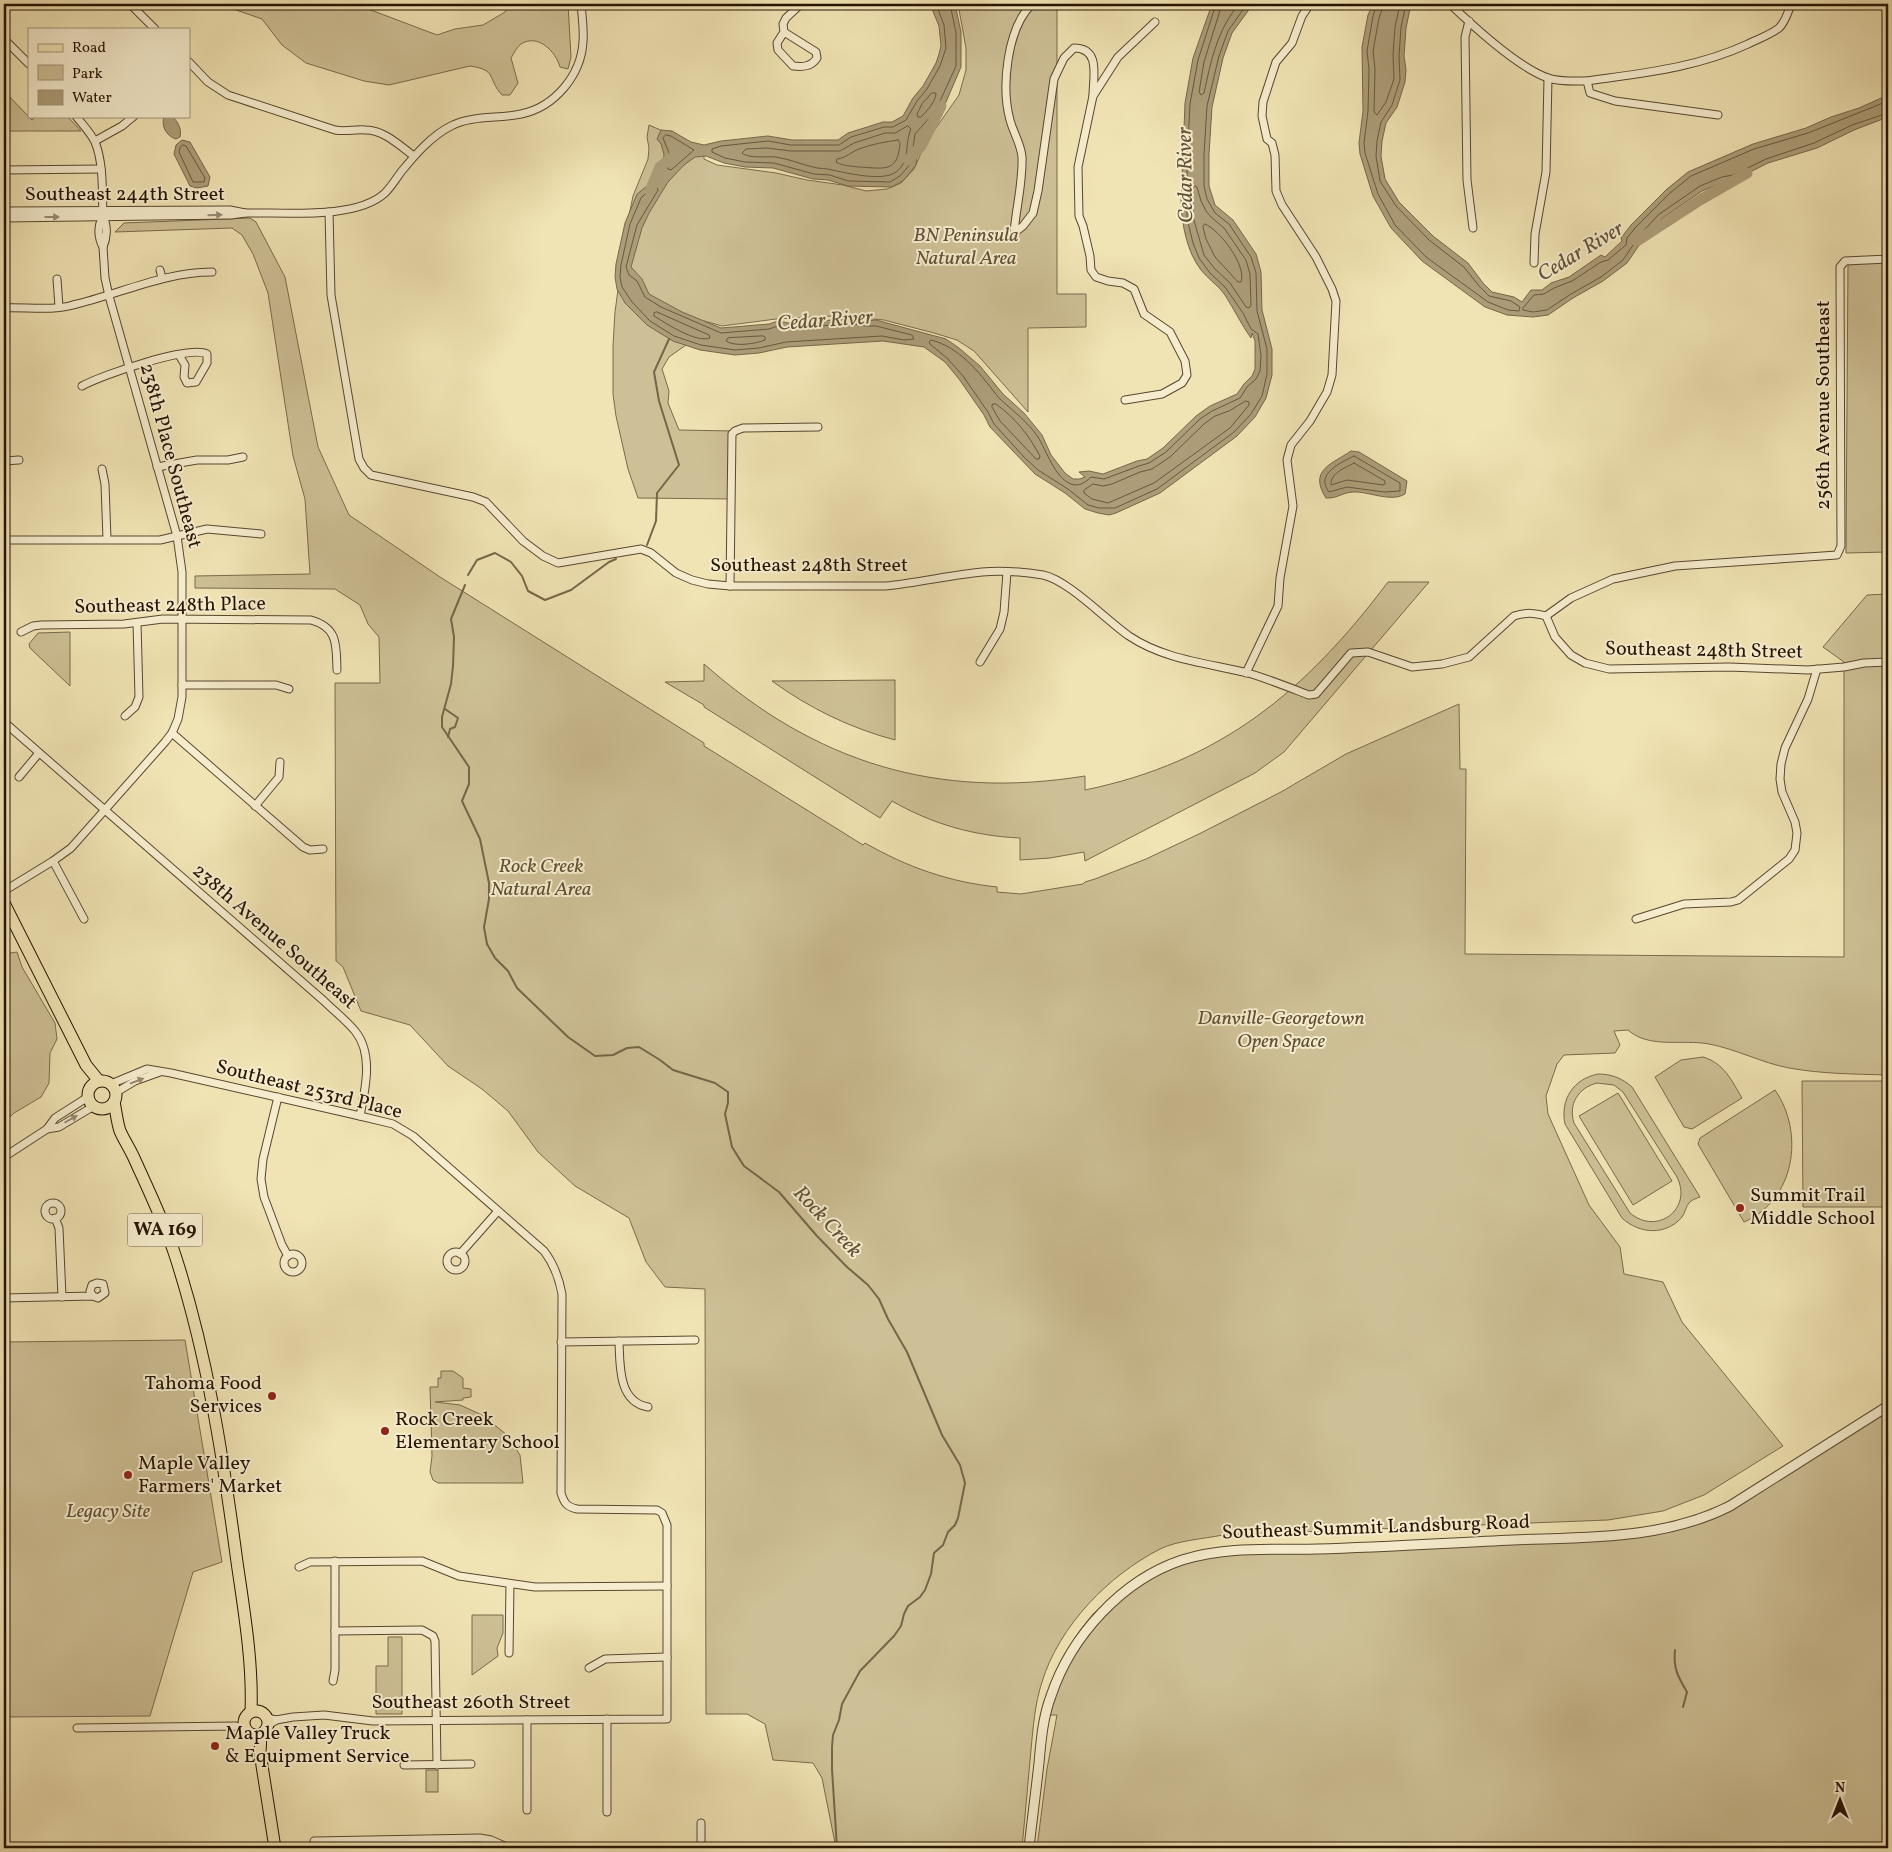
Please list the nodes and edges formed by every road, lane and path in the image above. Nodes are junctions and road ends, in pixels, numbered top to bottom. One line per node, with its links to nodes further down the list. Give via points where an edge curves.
1 (130, 4): 10 (street)
2 (581, 4): 22 (street, via 581,57 576,72 556,96 535,110 521,114 452,125 439,132)
3 (801, 4): 11 (street, via 786,18)
4 (1032, 4): 17 (street, via 1023,12 1013,36 1008,71 1006,98 1022,154 1014,233 1033,214 1054,79 1064,58 1074,48 1082,48 1091,54 1094,61)
5 (1310, 4): 63 (street, via 1292,43 1276,62 1263,102 1262,116 1267,139 1276,155 1276,191 1316,257 1336,301 1332,376 1327,392 1310,421 1290,445 1287,460 1293,506 1278,606)
6 (1450, 4): 9 (street)
7 (1791, 4): 16 (street, via 1778,28 1723,55 1680,67)
8 (1155, 22): 17 (street, via 1118,57)
9 (1469, 22): 15 (street, via 1511,56); 29 (street, via 1465,37 1466,139)
10 (154, 28)
11 (784, 32): 11 (street, via 816,52 814,63 793,66 787,61 778,50 777,43)
12 (4, 39): 13 (street)
13 (28, 63)
14 (190, 63): 22 (street, via 208,82 228,95 335,130 378,133)
15 (1548, 78): 16 (street); 31 (street, via 1546,172 1535,234)
16 (1587, 81): 18 (street, via 1590,93 1596,96 1630,104)
17 (1093, 96): 42 (street, via 1078,167 1079,216 1091,270 1096,277 1134,288 1144,314 1170,332 1187,368 1182,383 1162,394)
18 (1718, 115)
19 (77, 118): 21 (street)
20 (132, 118): 21 (street)
21 (95, 142): 23 (street, 238th Place Southeast)
22 (414, 156): 26 (street, Southeast 244th Street, via 378,198 358,207)
23 (101, 169): 24 (street); 27 (street, 238th Place Southeast)
24 (4, 170)
25 (4, 211): 27 (street, Southeast 244th Street)
26 (329, 212): 27 (street, Southeast 244th Street); 54 (street, Southeast 248th Street, via 331,295 360,459 371,475 473,496 486,502 523,541 558,563 641,549 692,580)
27 (103, 214): 28 (street, Southeast 244th Street, one-way to 27); 36 (street, 238th Place Southeast, via 99,223 100,241 104,247)
28 (4, 218)
29 (1473, 228)
30 (1888, 259): 55 (street, 256th Avenue Southeast, via 1845,261 1840,267 1841,546 1837,555 1675,566 1613,579 1570,598)
31 (1534, 263)
32 (160, 270): 34 (street)
33 (212, 272): 34 (street)
34 (162, 278): 36 (street)
35 (57, 279): 37 (street)
36 (109, 296): 37 (street); 40 (street, 238th Place Southeast)
37 (58, 307): 38 (street)
38 (4, 308)
39 (179, 354): 39 (street, via 197,351 208,354 207,363 196,382 186,383 185,365); 40 (street)
40 (129, 367): 41 (street); 47 (street, 238th Place Southeast)
41 (82, 386)
42 (1125, 400)
43 (818, 427): 54 (street, via 743,428 735,431 732,438)
44 (242, 457): 47 (street)
45 (19, 460): 46 (street)
46 (4, 461)
47 (157, 467): 50 (street, 238th Place Southeast)
48 (102, 469): 51 (street)
49 (261, 534): 50 (street, via 207,529)
50 (177, 536): 51 (street, via 160,540); 56 (street, 238th Place Southeast, via 182,572)
51 (107, 539): 52 (street)
52 (4, 540)
53 (1007, 572): 54 (street, Southeast 248th Street, via 983,572 885,586); 59 (street, via 1000,629); 63 (street, Southeast 248th Street, via 1056,580 1130,636 1158,652)
54 (730, 586)
55 (1546, 616): 61 (street, Southeast 248th Street, via 1555,637 1571,655 1585,663 1609,669); 63 (street, Southeast 248th Street, via 1534,613 1514,616 1469,657 1428,667 1412,667 1368,652 1351,653 1316,694 1309,695)
56 (182, 619): 57 (street, Southeast 248th Place); 62 (street, Southeast 248th Place, via 321,623 335,638); 64 (street, 238th Place Southeast)
57 (137, 623): 58 (street, Southeast 248th Place, via 41,625); 66 (street, via 139,697)
58 (21, 632)
59 (980, 662)
60 (1888, 662): 61 (street, Southeast 248th Street)
61 (1817, 669): 79 (street, via 1781,764 1782,792 1797,833 1795,850 1789,859 1738,900 1684,904)
62 (337, 670)
63 (1246, 673)
64 (182, 685): 65 (street, via 276,685); 68 (street, 238th Place Southeast, via 180,712)
65 (289, 689)
66 (126, 716)
67 (4, 722): 69 (street, 238th Avenue Southeast)
68 (172, 734): 72 (street); 73 (street)
69 (39, 754): 71 (street); 73 (street, 238th Avenue Southeast)
70 (280, 762): 72 (street, via 279,777)
71 (19, 777)
72 (256, 806): 74 (street, via 303,847)
73 (106, 810): 75 (street, via 71,848); 83 (street, 238th Avenue Southeast, via 355,1031 363,1045 366,1069)
74 (323, 849)
75 (52, 862): 76 (street); 78 (street)
76 (4, 891)
77 (4, 903): 81 (main road, WA 169, via 86,1065)
78 (84, 919)
79 (1636, 919)
80 (113, 1093): 81 (main road, via 106,1082); 81 (main road, via 108,1107); 82 (street, Southeast 253rd Place, via 160,1072); 85 (main road, WA 169)
81 (95, 1096): 84 (street, via 55,1118); 84 (street, one-way to 81, via 59,1127); 85 (main road, WA 169)
82 (278, 1097): 83 (street, Southeast 253rd Place); 90 (street, via 261,1179 264,1197)
83 (360, 1116): 87 (street, Southeast 253rd Place, via 403,1129)
84 (47, 1129): 86 (street)
85 (120, 1131): 111 (main road, WA 169, via 173,1250 200,1342 231,1518)
86 (4, 1157)
87 (498, 1210): 89 (street); 96 (street, Southeast 253rd Place, via 551,1260 562,1294)
88 (56, 1218): 93 (street, via 60,1228)
89 (460, 1254)
90 (288, 1256)
91 (93, 1296): 93 (street)
92 (4, 1298): 93 (street)
93 (62, 1298)
94 (695, 1340): 95 (street)
95 (619, 1341): 96 (street); 98 (street, via 620,1370 627,1393 638,1404)
96 (562, 1342): 102 (street, via 561,1493 564,1502 577,1509 657,1510 662,1513 667,1525)
97 (1888, 1406): 123 (street, Southeast Summit Landsburg Road, via 1730,1506 1705,1518 1664,1530 1588,1537 1351,1548 1228,1550 1181,1560 1164,1568 1126,1592 1092,1623 1059,1676 1045,1713)
98 (648, 1407)
99 (335, 1562): 100 (street, via 310,1562); 101 (street, via 422,1561 459,1576); 103 (street)
100 (299, 1568)
101 (510, 1584): 102 (street, via 536,1587); 104 (street)
102 (667, 1586): 105 (street)
103 (335, 1631): 107 (street); 109 (street, via 422,1630 431,1635 435,1641)
104 (509, 1653)
105 (667, 1658): 106 (street, via 604,1659); 108 (street, Southeast 260th Street, via 667,1719)
106 (589, 1668)
107 (333, 1681)
108 (607, 1719): 110 (street, Southeast 260th Street); 117 (street)
109 (436, 1720): 110 (street, Southeast 260th Street); 111 (street, Southeast 260th Street, via 373,1721 310,1715); 115 (street)
110 (526, 1720): 116 (street)
111 (256, 1724): 112 (street, Southeast 260th Street); 120 (main road, WA 169)
112 (78, 1728)
113 (471, 1764): 115 (street)
114 (404, 1765): 115 (street)
115 (437, 1765)
116 (528, 1810)
117 (607, 1812)
118 (700, 1823): 122 (street)
119 (314, 1841): 121 (street, via 480,1838)
120 (275, 1848)
121 (509, 1848)
122 (701, 1848)
123 (1029, 1848)

